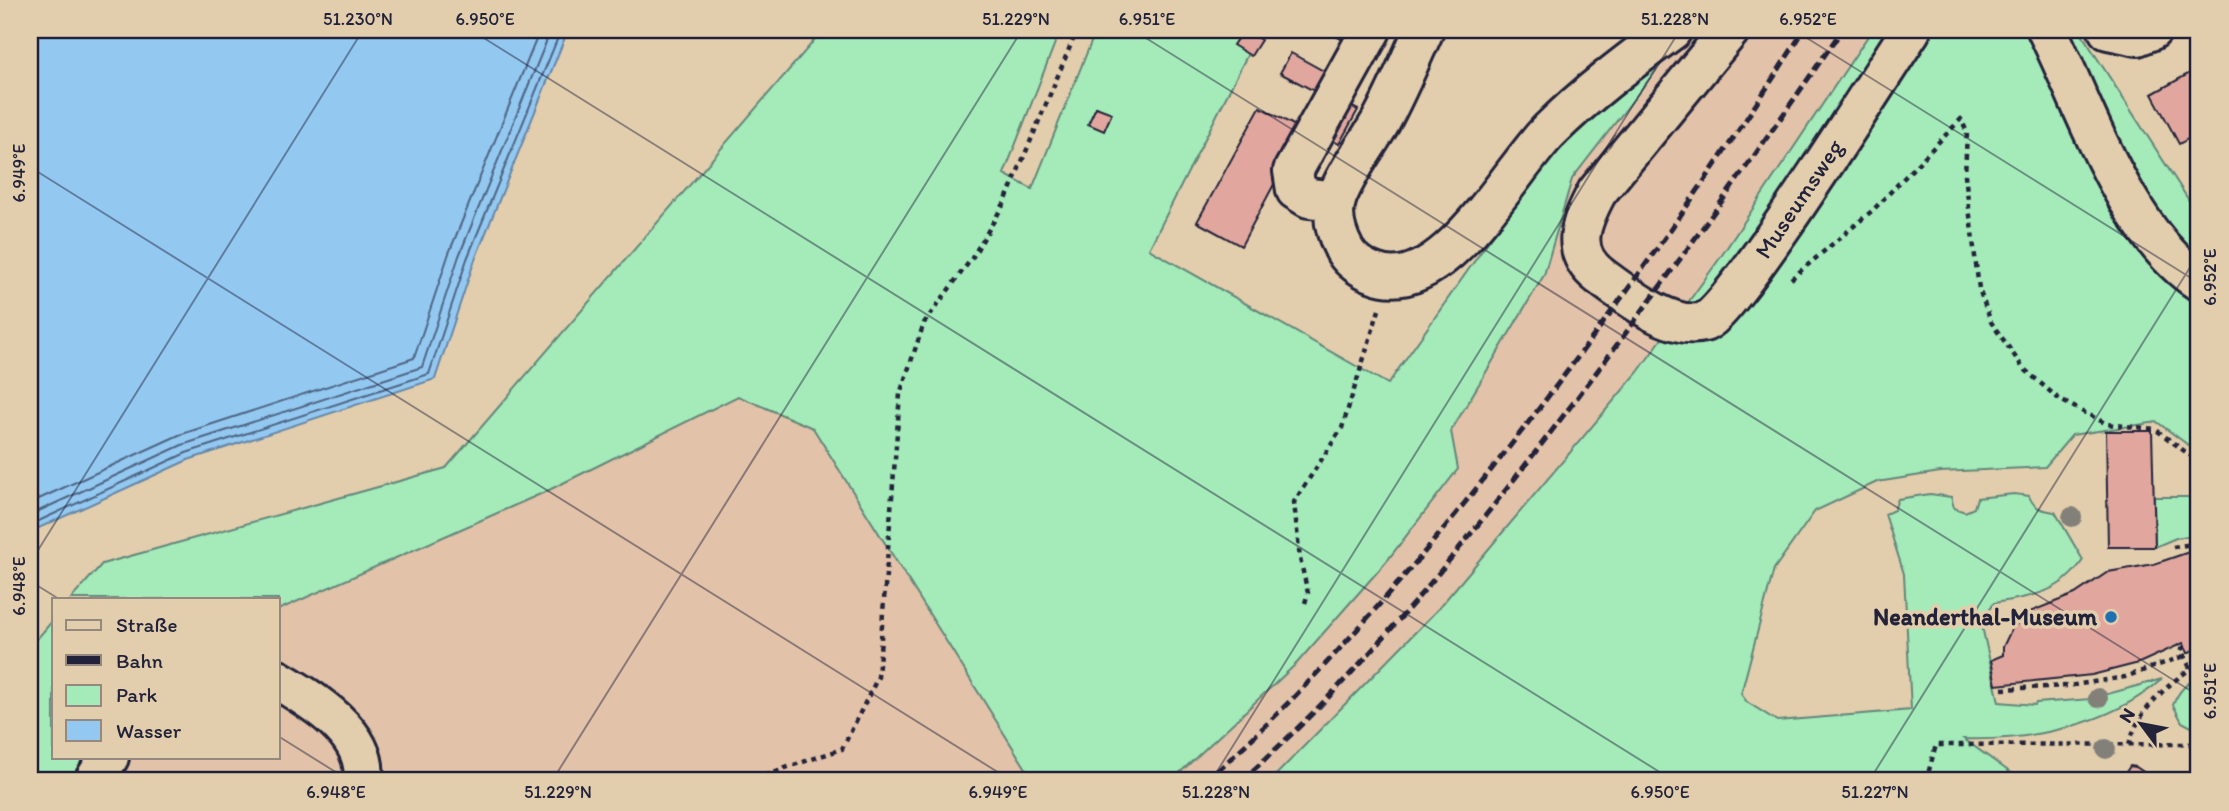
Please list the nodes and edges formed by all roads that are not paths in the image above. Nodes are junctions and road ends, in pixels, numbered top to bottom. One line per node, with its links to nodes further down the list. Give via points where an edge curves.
1 (1371, 30): 9 (lane, via 1293,171 1296,190 1309,198)
2 (1424, 30): 9 (lane, via 1387,110)
3 (1672, 30): 9 (lane, via 1547,133 1459,242 1429,266 1385,278 1365,269 1347,254 1335,232)
4 (1730, 30): 5 (lane, Museumsweg, via 1597,192 1578,238 1582,256 1597,273 1660,313 1691,324 1717,316 1755,266)
5 (1911, 30)
6 (2047, 30): 10 (lane, via 2093,132 2133,205 2171,258)
7 (2108, 30): 8 (lane, via 2137,36)
8 (2152, 30)
9 (1336, 201)
10 (2199, 281)
11 (280, 681): 13 (lane, via 351,736)
12 (108, 758): 14 (lane)
13 (363, 780)
14 (94, 781)

